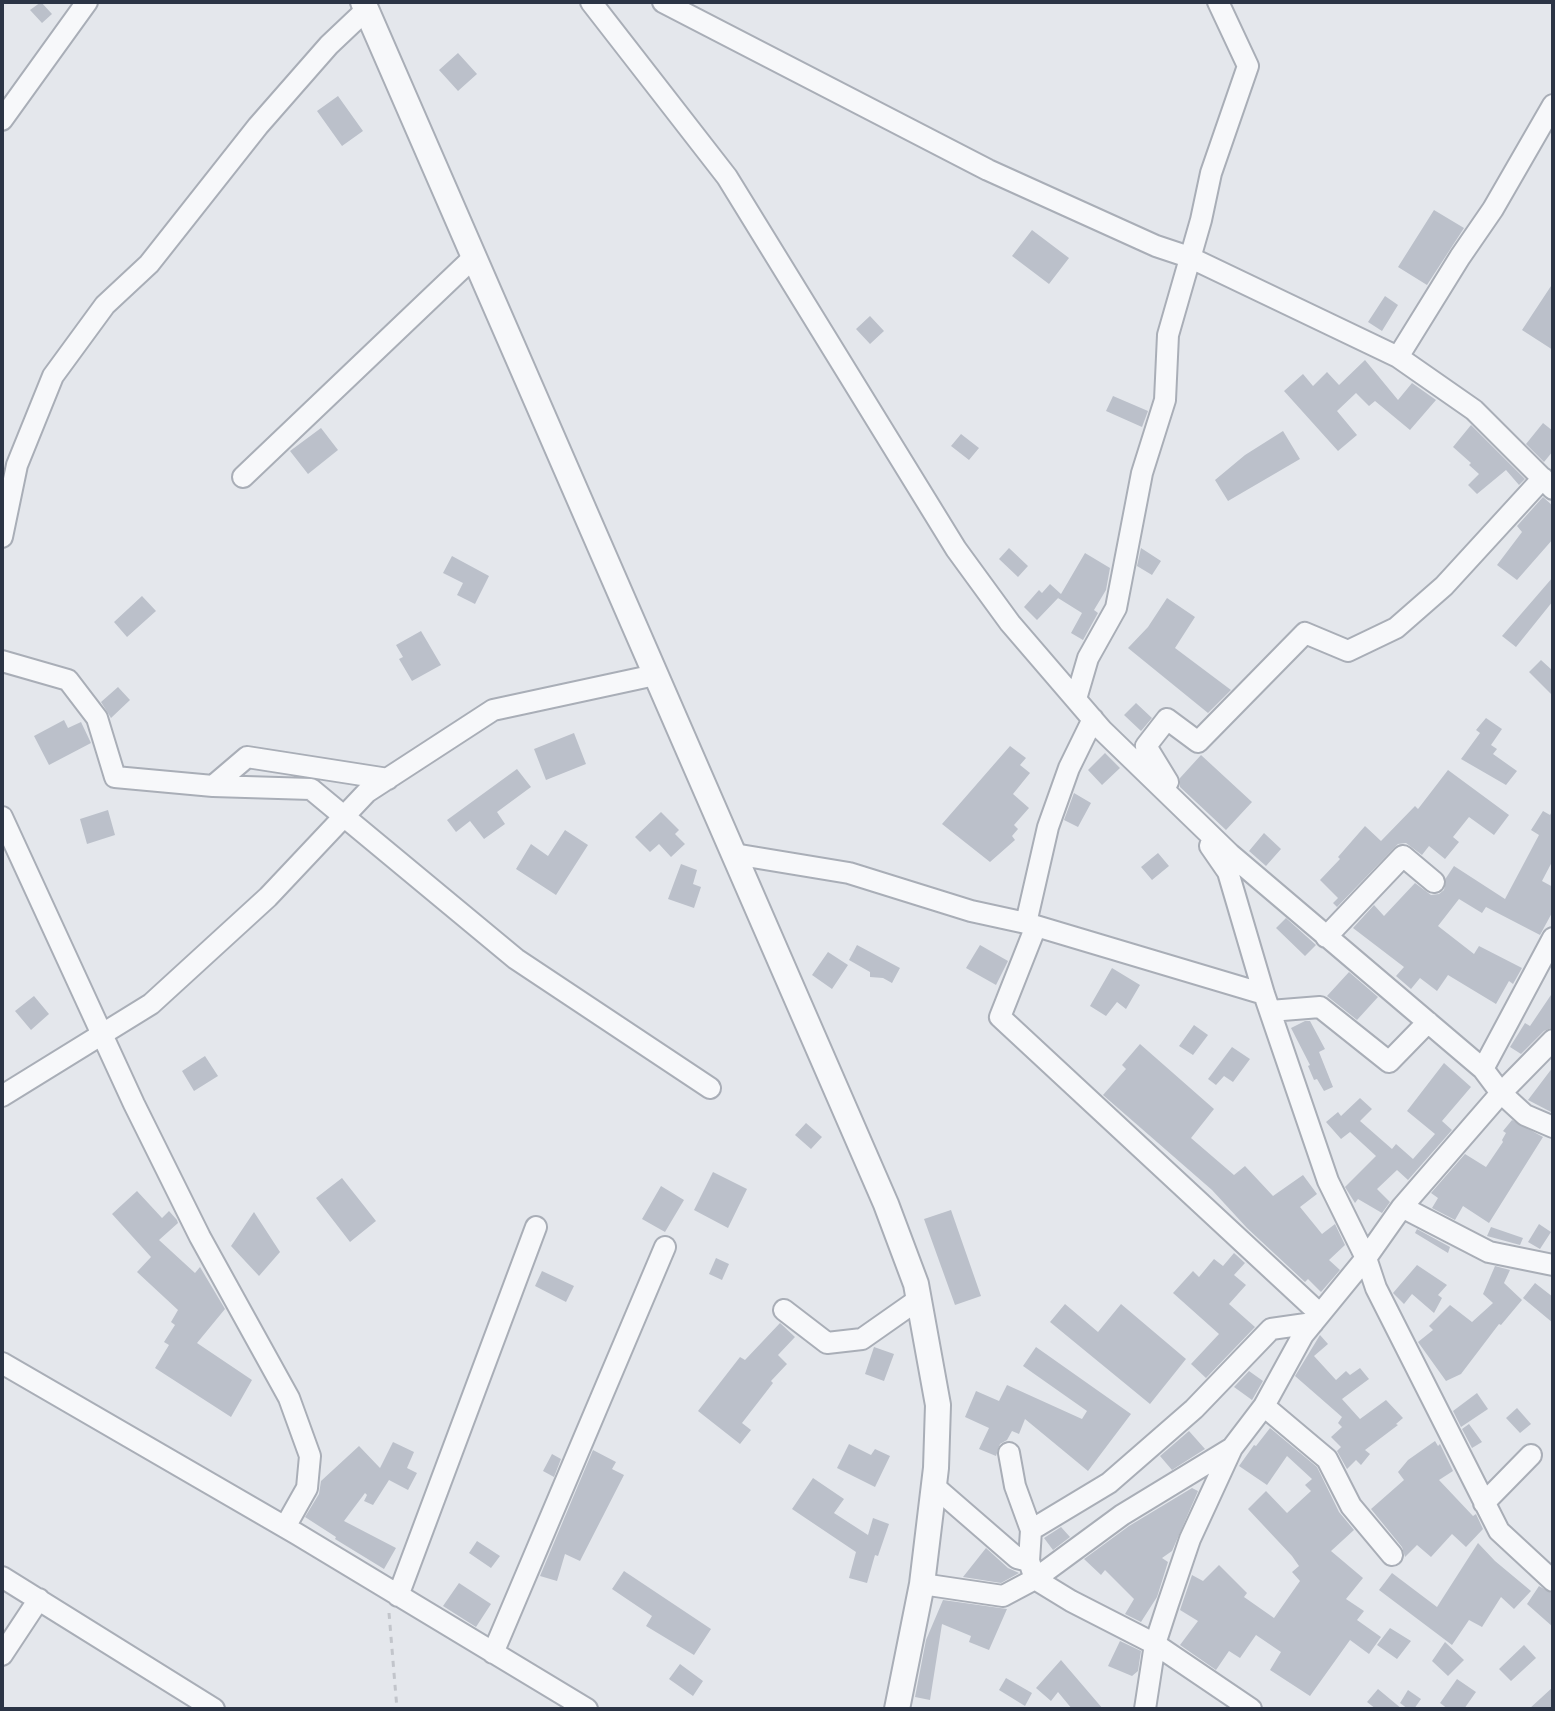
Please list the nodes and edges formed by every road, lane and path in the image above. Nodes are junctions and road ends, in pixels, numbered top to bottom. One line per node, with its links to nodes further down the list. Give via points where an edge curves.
1 (87, 2): 7 (street)
2 (591, 2): 16 (street, via 727,177 956,549 1010,623)
3 (663, 2): 9 (street, via 988,170)
4 (1218, 2): 9 (street, via 1248,66)
5 (365, 6): 8 (street); 13 (street, via 258,126 149,264 105,305 53,376 17,465)
6 (1553, 105): 10 (street)
7 (2, 120)
8 (474, 257): 11 (street); 15 (street)
9 (1189, 257): 10 (street); 16 (street, via 1168,335 1165,400 1142,473 1116,608 1088,658)
10 (1398, 357): 12 (street, via 1474,410)
11 (243, 477)
12 (1548, 483): 20 (street, via 1396,628 1348,651 1305,633 1198,742 1167,719 1146,746)
13 (2, 537)
14 (2, 661): 19 (street, via 68,680 97,718 115,777)
15 (655, 675): 18 (street, via 493,710); 23 (street)
16 (1076, 699): 17 (street)
17 (1093, 719): 20 (street); 25 (street, via 1048,827)
18 (388, 779): 19 (street, via 247,757); 21 (street)
19 (213, 786): 21 (street, via 311,789)
20 (1186, 812): 26 (street); 28 (street, via 1228,872)
21 (344, 816): 30 (street, via 268,897 151,1004); 33 (street, via 516,959)
22 (2, 817): 30 (street)
23 (734, 854): 25 (street, via 849,873); 42 (street, via 886,1204)
24 (1434, 882): 26 (street, via 1403,856)
25 (1031, 924): 28 (street); 44 (street, via 1000,1017)
26 (1326, 937): 29 (street)
27 (1553, 938): 32 (street)
28 (1267, 1002): 29 (street, via 1320,1007 1389,1062); 40 (street, via 1328,1181)
29 (1428, 1022): 32 (street)
30 (104, 1033): 35 (street); 52 (street, via 200,1237 289,1398 310,1456 307,1488)
31 (1553, 1040): 34 (street)
32 (1483, 1069): 34 (street)
33 (710, 1088)
34 (1501, 1093): 36 (street, via 1525,1115); 37 (street)
35 (2, 1096)
36 (1553, 1127)
37 (1402, 1207): 40 (street); 41 (street, via 1489,1252)
38 (536, 1227): 59 (street)
39 (665, 1247): 62 (street)
40 (1366, 1258): 44 (street); 51 (street, via 1382,1302)
41 (1553, 1265)
42 (919, 1299): 43 (street, via 862,1339 827,1343); 50 (street, via 938,1405)
43 (784, 1310)
44 (1316, 1318): 46 (street); 53 (street, via 1271,1329 1194,1409 1109,1483)
45 (2, 1363): 52 (street)
46 (1264, 1406): 47 (street); 54 (street, via 1327,1459 1351,1506)
47 (1232, 1448): 55 (street); 61 (street, via 1190,1539)
48 (1009, 1453): 53 (street)
49 (1531, 1455): 51 (street)
50 (934, 1486): 55 (street); 58 (street)
51 (1484, 1503): 57 (street, via 1499,1531)
52 (285, 1527): 59 (street)
53 (1031, 1530): 55 (street)
54 (1392, 1555)
55 (1032, 1570): 58 (street, via 1003,1596); 61 (street, via 1071,1601)
56 (2, 1577): 60 (street)
57 (1553, 1581)
58 (922, 1584): 67 (street)
59 (392, 1592): 62 (street); 65 (path)
60 (39, 1599): 63 (street); 64 (street)
61 (1155, 1644): 68 (street); 69 (street)
62 (493, 1653): 66 (street)
63 (2, 1655)
64 (214, 1709)
65 (397, 1709)
66 (587, 1709)
67 (897, 1709)
68 (1145, 1709)
69 (1251, 1709)

